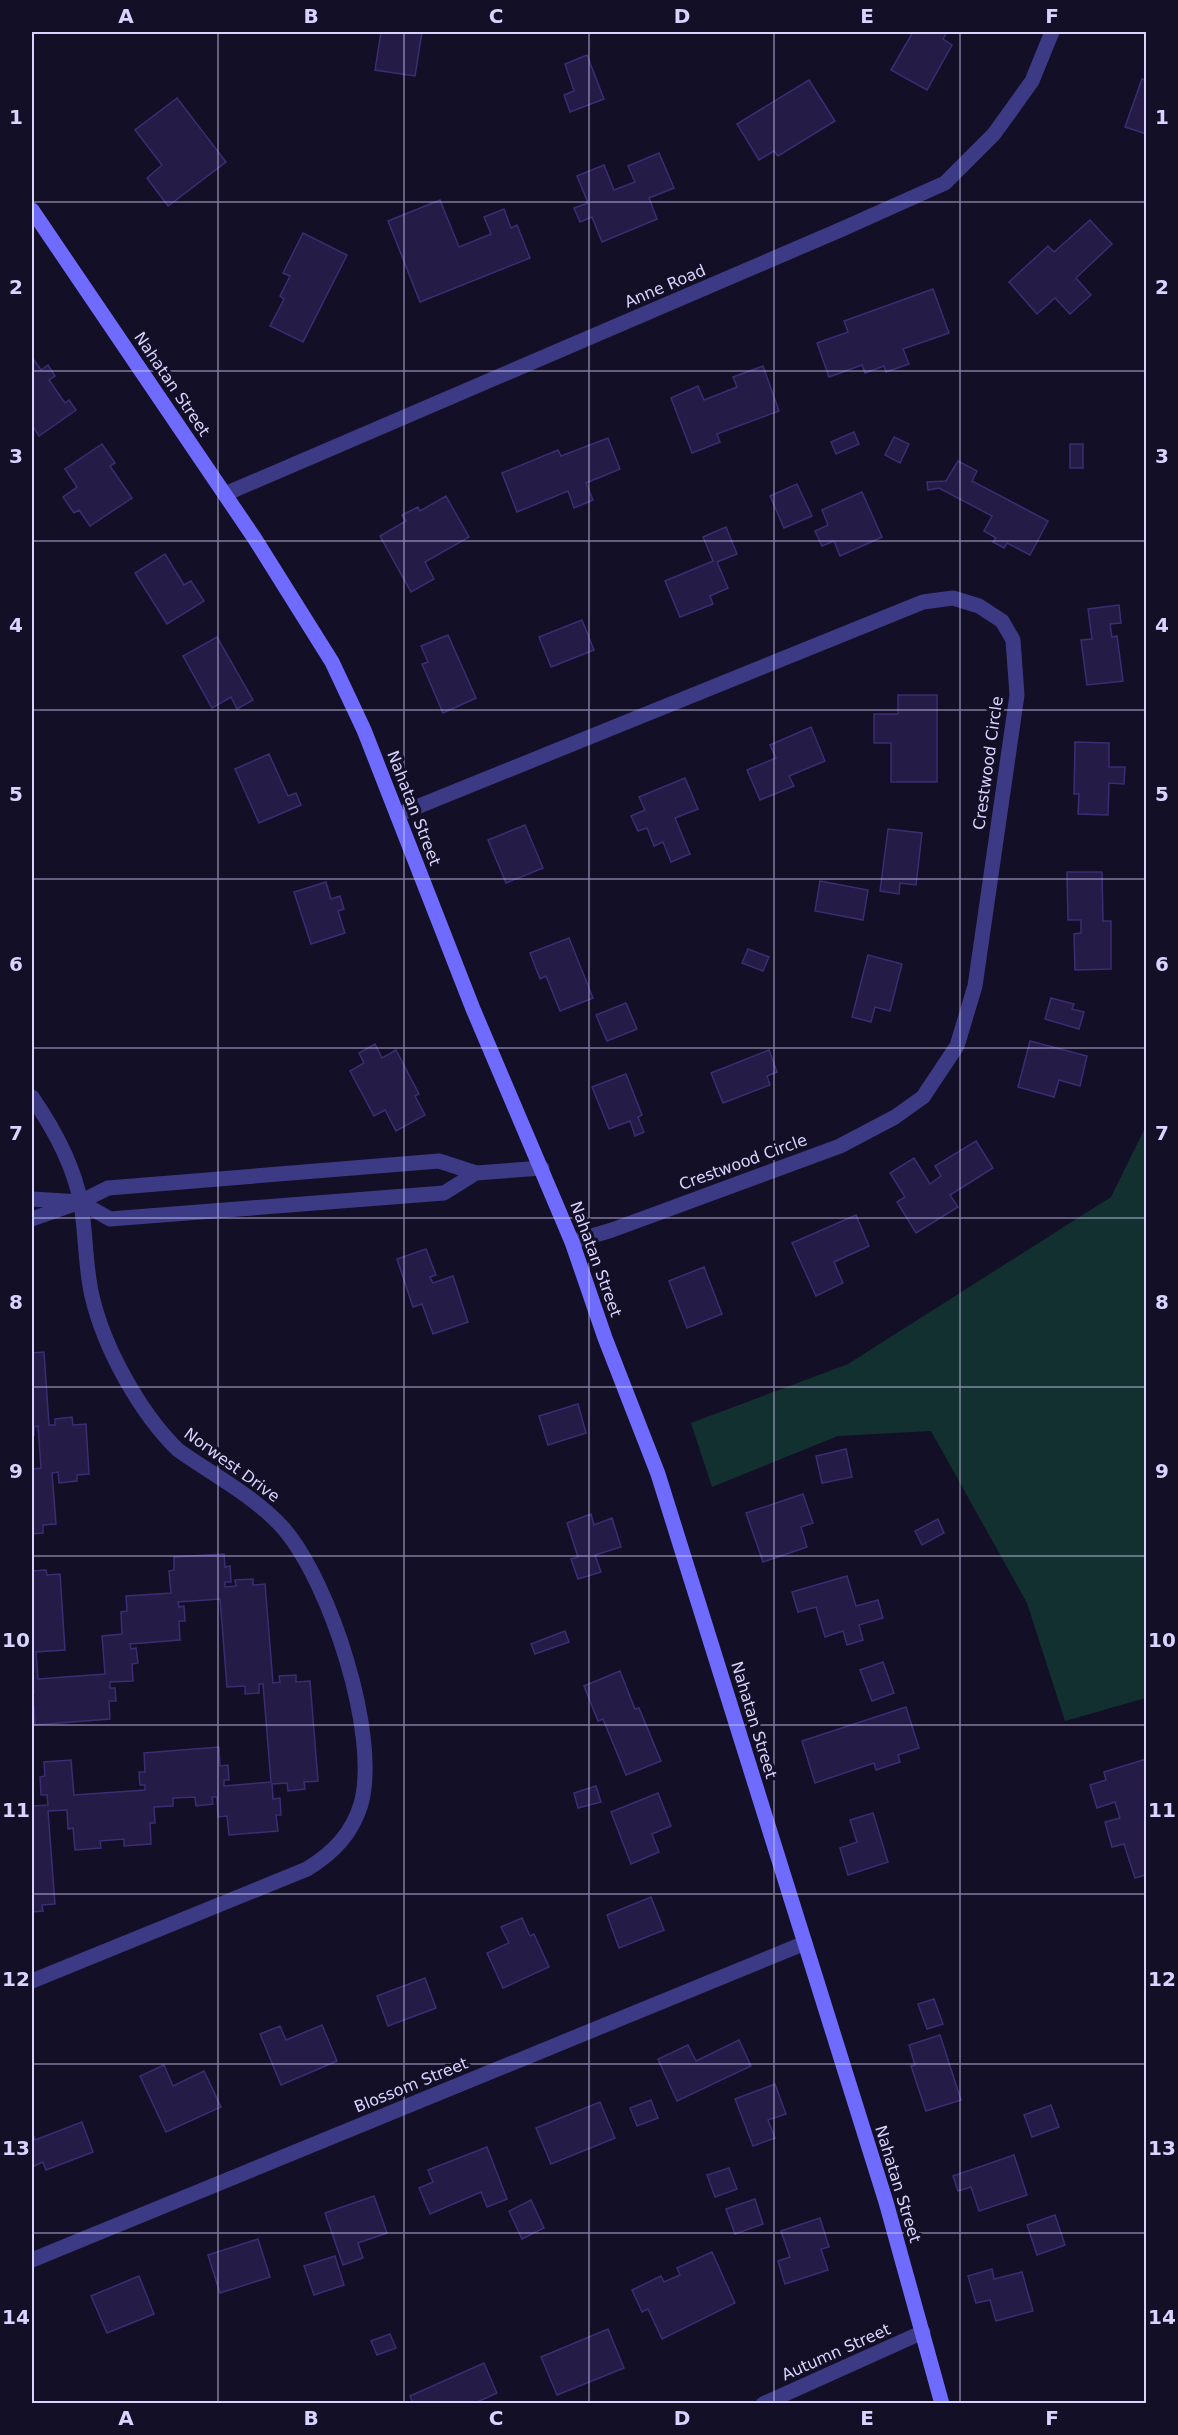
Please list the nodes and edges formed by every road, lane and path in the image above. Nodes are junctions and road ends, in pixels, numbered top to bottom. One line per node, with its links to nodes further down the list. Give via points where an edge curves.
1 (1052, 32): 3 (street, Anne Road, via 1032,81 994,134 945,183)
2 (32, 210): 3 (main road, Nahatan Street)
3 (225, 494): 4 (main road, Nahatan Street, via 332,662)
4 (397, 815): 6 (main road, Nahatan Street, via 473,1009); 11 (street, Crestwood Circle, via 923,602 953,598 979,606 1002,621 1013,640 1017,695 975,986 957,1046 923,1097 840,1146)
5 (32, 1097): 9 (street, Norwest Drive, via 60,1142)
6 (542, 1168): 7 (street); 11 (main road, Nahatan Street)
7 (476, 1173): 9 (street, via 439,1161 108,1188); 9 (street, via 444,1192 110,1219)
8 (32, 1200): 9 (street)
9 (80, 1202): 10 (street); 13 (street, Norwest Drive, via 91,1293 100,1323 130,1385 160,1431 178,1450 256,1504 285,1531 319,1589 353,1683 365,1746 364,1787 353,1824 341,1842 307,1869)
10 (32, 1219)
11 (572, 1242): 12 (main road, Nahatan Street, via 679,1536)
12 (805, 1943): 14 (street, Blossom Street); 15 (main road, Nahatan Street)
13 (32, 1981)
14 (32, 2260)
15 (923, 2332): 16 (street, Autumn Street); 17 (main road, Nahatan Street)
16 (763, 2403)
17 (942, 2403)

